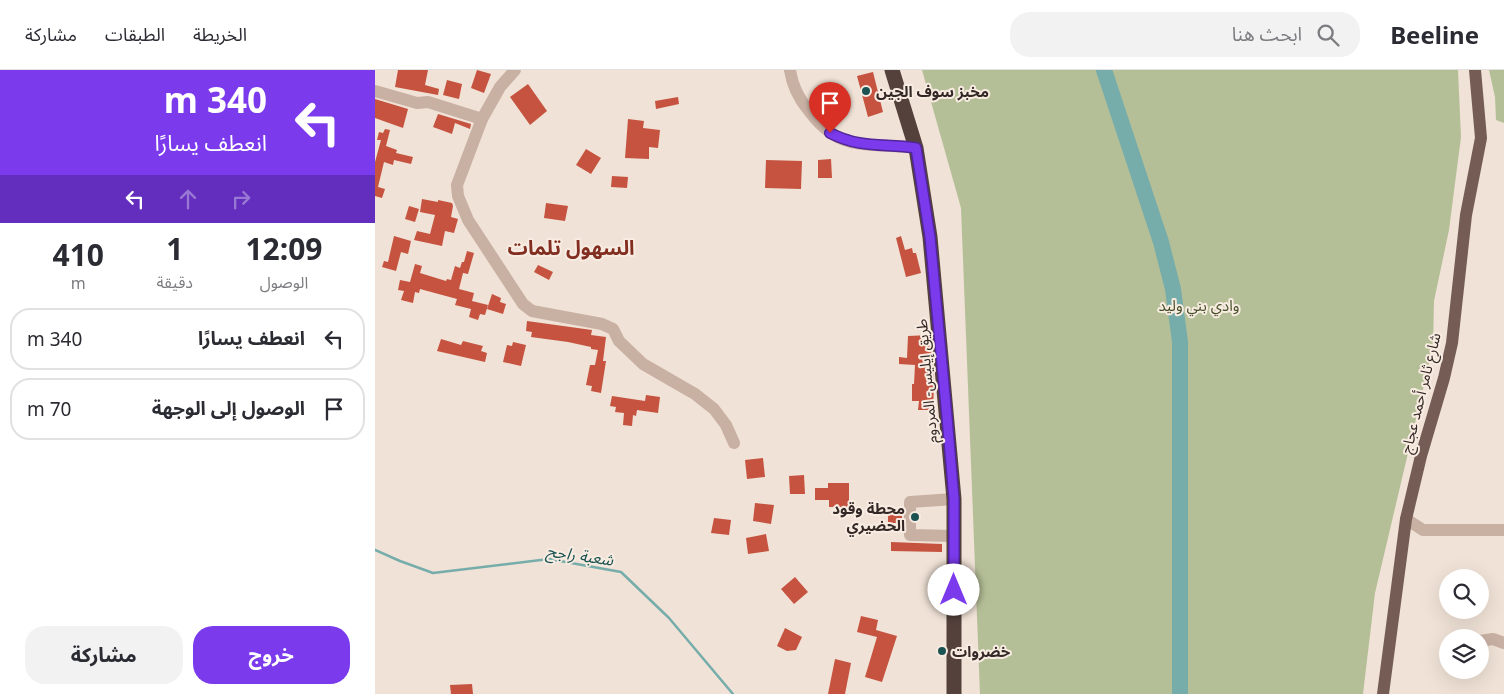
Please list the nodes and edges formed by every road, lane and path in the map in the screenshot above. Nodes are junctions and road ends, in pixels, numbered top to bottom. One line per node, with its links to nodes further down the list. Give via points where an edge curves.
1 (515, 70): 6 (street)
2 (790, 70): 7 (street, via 801,100 830,133 843,140 874,146)
3 (892, 70): 7 (highway, طريق إيليس- المردوم)
4 (1475, 70): 10 (main road, شارع ثامر أحمد عجاج, via 1481,138 1466,216 1452,343)
5 (375, 91): 6 (street)
6 (481, 118): 8 (street, via 457,185 458,196 468,220 523,304 532,311 613,328 619,341 643,364 714,409)
7 (916, 148): 9 (highway, طريق إيليس- المردوم, via 930,237)
8 (735, 443)
9 (954, 499): 12 (highway, طريق إيليس- المردوم); 12 (street, via 910,502 910,535)
10 (1406, 519): 11 (street, via 1423,530); 16 (main road, شارع ثامر أحمد عجاج)
11 (1504, 530)
12 (954, 536): 15 (highway, طريق إيليس- المردوم)
13 (1489, 640): 14 (street)
14 (1504, 643)
15 (954, 694)
16 (1383, 694)

